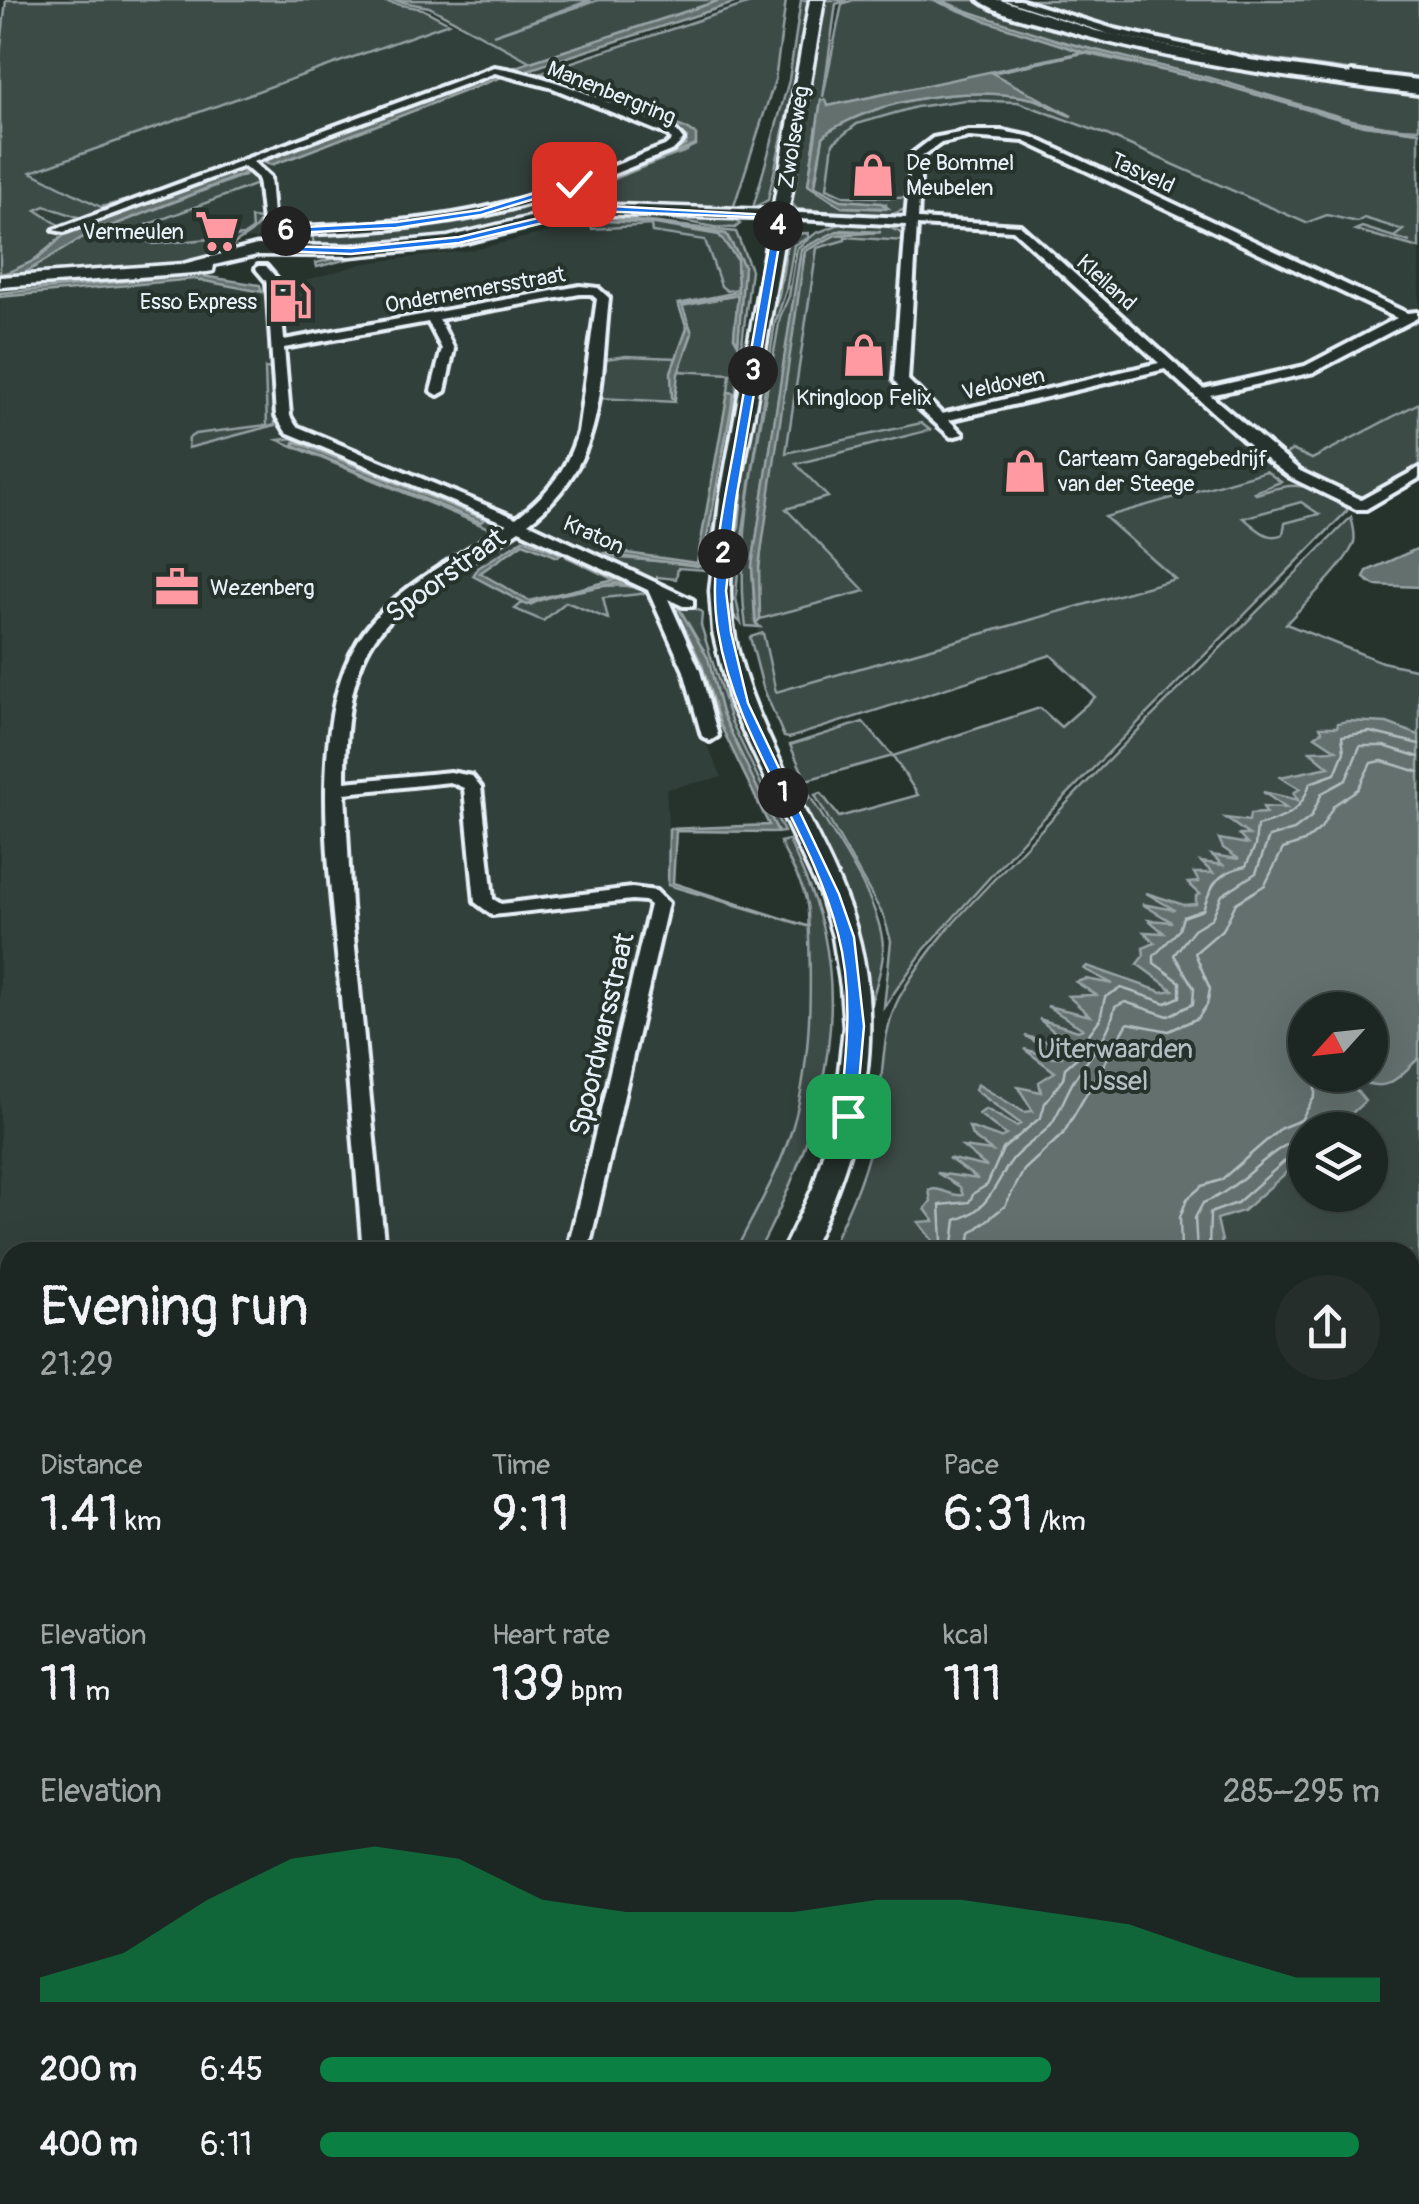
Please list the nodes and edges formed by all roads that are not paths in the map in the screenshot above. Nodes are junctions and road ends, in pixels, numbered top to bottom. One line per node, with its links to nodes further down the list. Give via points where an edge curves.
1 (817, 0): 6 (main road, Zwolseweg)
2 (986, 0): 4 (main road, via 1184,56)
3 (1010, 0): 4 (street, via 1199,52)
4 (1419, 86)
5 (244, 161): 8 (street, Manenbergring); 9 (street, via 264,177); 9 (street, Manenbergring, via 494,70 678,140 574,184 481,212)
6 (780, 216): 7 (street, Kleiland); 10 (main road, via 593,208 459,240); 30 (main road, Zwolseweg, via 720,591 741,703 832,894 854,987 848,1116 827,1188)
7 (912, 220): 14 (street, Tasveld, via 922,147 1006,134); 17 (street, Kleiland, via 1016,227); 20 (street, Veldoven, via 902,380)
8 (60, 230)
9 (274, 243): 10 (main road); 11 (main road); 12 (main road, via 238,260); 12 (main road, via 304,253)
10 (351, 251): 12 (main road)
11 (190, 266): 12 (main road); 13 (main road)
12 (269, 271): 16 (street, Spoorstraat)
13 (0, 282)
14 (1413, 315): 19 (street, Tasveld, via 1309,369)
15 (432, 318): 16 (street, Ondernemersstraat); 18 (street, via 448,350); 23 (street, Ondernemersstraat, via 580,290 604,298 572,470)
16 (278, 346): 23 (street, Spoorstraat, via 283,416 291,429)
17 (1169, 364): 19 (street, Kleiland); 20 (street, Veldoven)
18 (438, 391)
19 (1201, 392): 22 (street, Kleiland, via 1280,464 1361,506)
20 (938, 418): 21 (street)
21 (956, 434)
22 (1419, 472)
23 (515, 524): 24 (street, Kraton); 27 (street, Spoorstraat, via 384,616 363,644 346,692)
24 (654, 586): 25 (street, Kraton); 26 (street, via 692,671)
25 (688, 603)
26 (710, 736)
27 (336, 788): 28 (street, Spoorstraat); 29 (street, Spoordwarsstraat, via 466,780 489,908 632,894 659,903)
28 (373, 1242)
29 (580, 1242)
30 (801, 1242)

